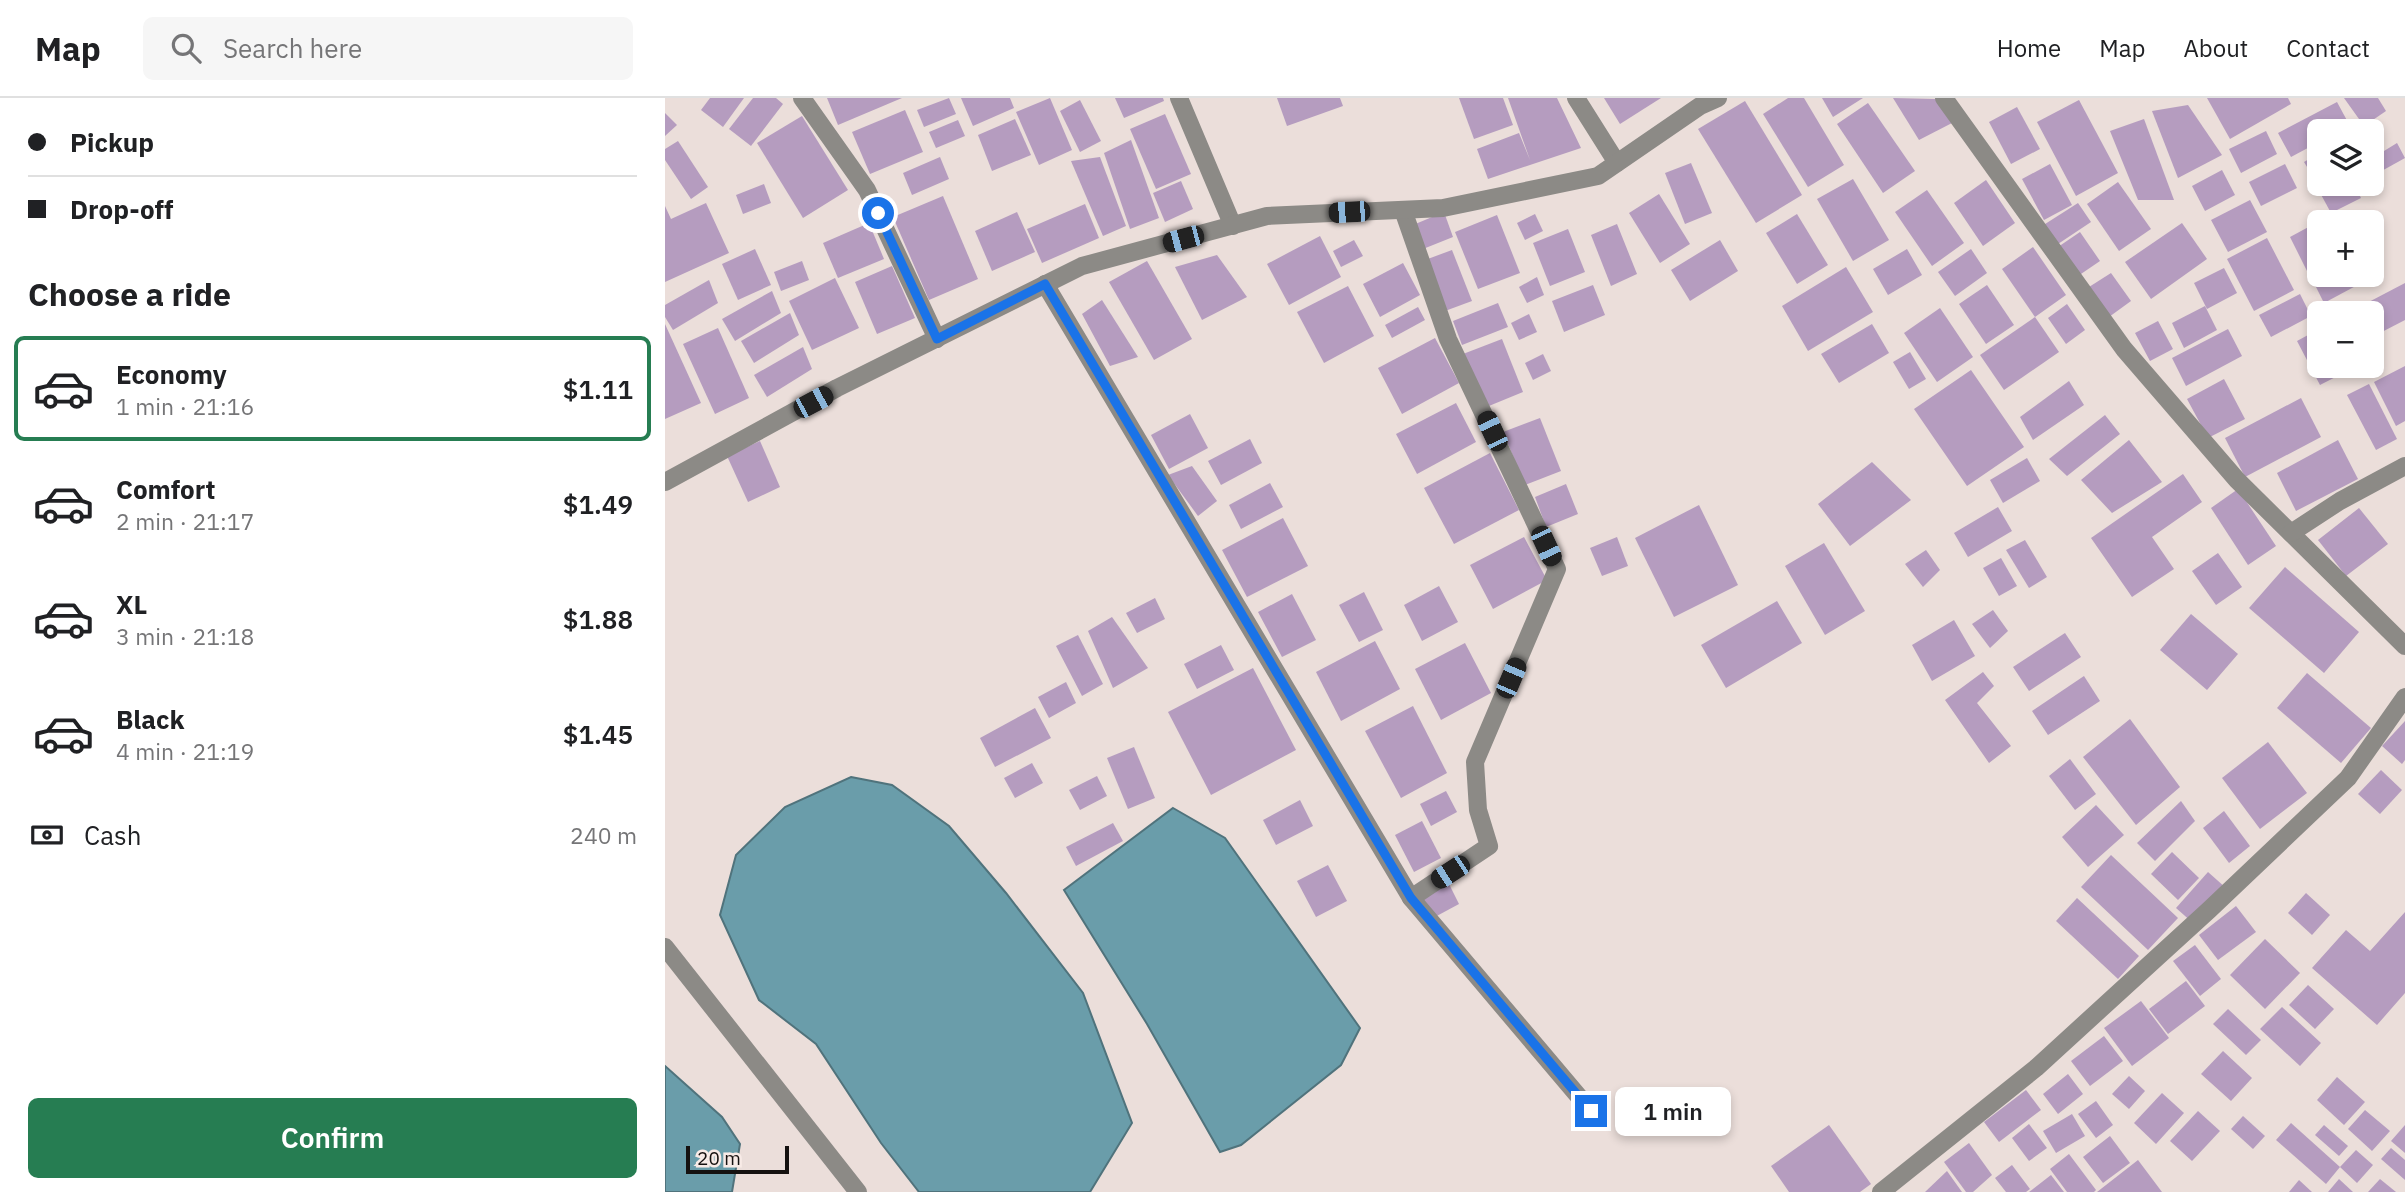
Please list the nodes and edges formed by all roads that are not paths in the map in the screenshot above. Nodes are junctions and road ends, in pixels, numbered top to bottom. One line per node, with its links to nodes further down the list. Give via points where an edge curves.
1 (802, 98): 10 (street, via 867,190)
2 (1179, 98): 8 (street)
3 (1576, 98): 6 (street)
4 (1718, 98): 6 (street)
5 (1944, 98): 13 (street, via 2124,349 2237,480)
6 (1617, 163): 7 (street, via 1598,176 1443,208)
7 (1403, 210): 8 (street, via 1267,216); 16 (street, via 1448,339 1557,569 1475,762 1478,810 1489,846)
8 (1233, 226): 9 (street, via 1082,266)
9 (1045, 284): 10 (street); 16 (street)
10 (937, 339): 12 (street)
11 (2405, 466): 13 (street)
12 (665, 482)
13 (2291, 533): 14 (street)
14 (2405, 646)
15 (2405, 697): 20 (street, via 2348,778 2209,910 2036,1068)
16 (1411, 898): 18 (street)
17 (665, 947): 19 (street)
18 (1591, 1111)
19 (858, 1192)
20 (1881, 1192)

